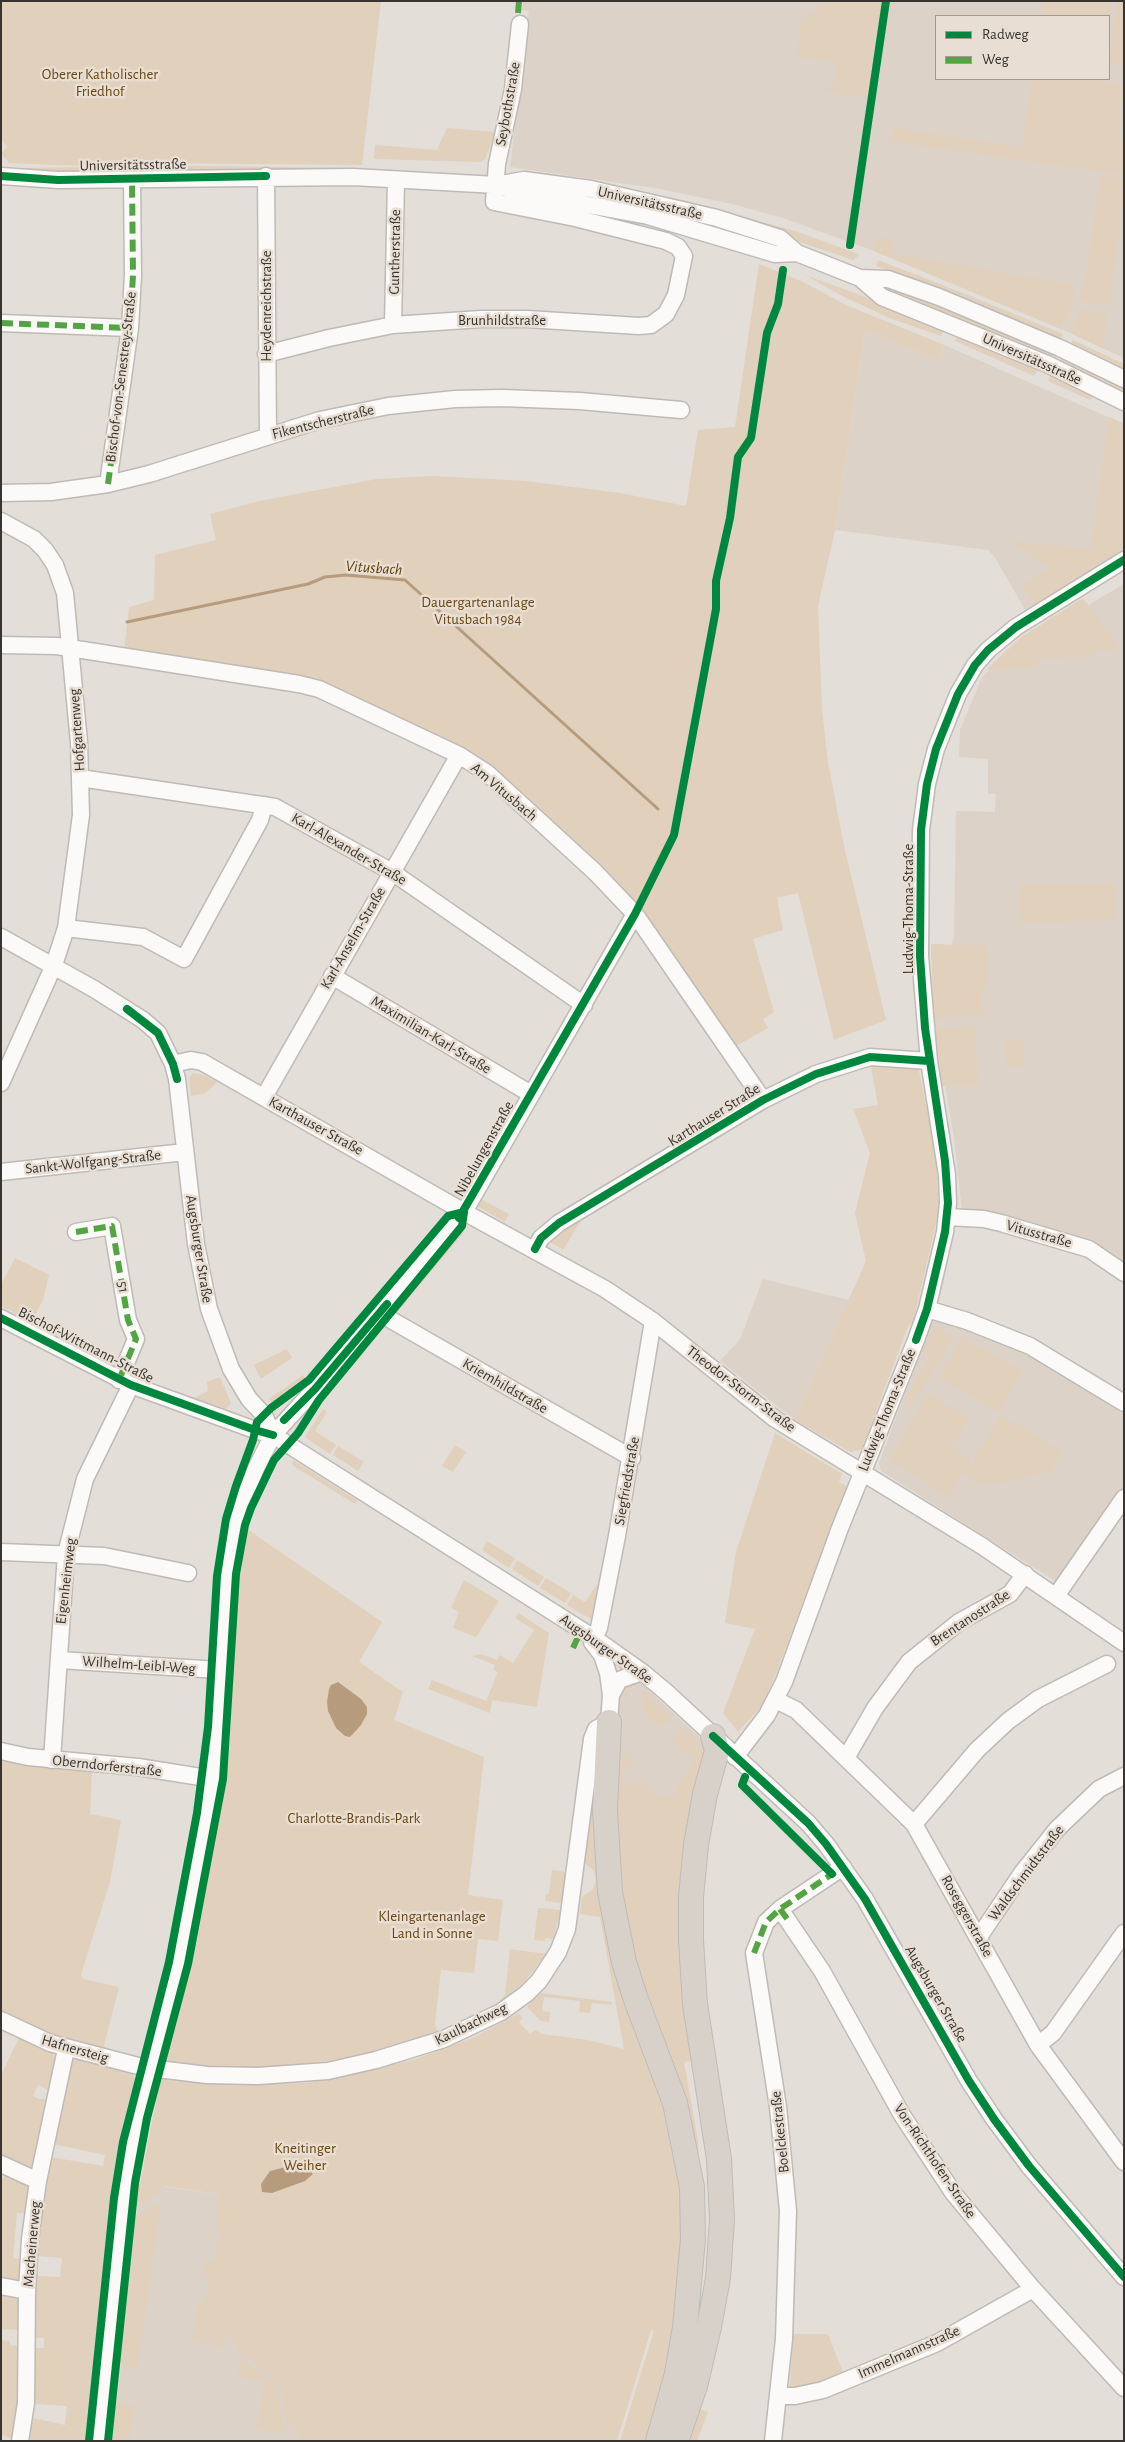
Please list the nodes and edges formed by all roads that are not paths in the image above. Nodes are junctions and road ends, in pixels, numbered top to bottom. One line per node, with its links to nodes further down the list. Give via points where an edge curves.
1 (520, 24): 6 (street, Seybothstraße, via 513,89 497,164)
2 (1, 176): 4 (street, Universitätsstraße, via 36,180)
3 (266, 176): 4 (street, Universitätsstraße); 5 (street, Universitätsstraße); 11 (street, Heydenreichstraße)
4 (132, 180): 10 (street, Bischof-von-Senestrey-Straße)
5 (396, 180): 6 (street, Universitätsstraße); 9 (street, Guntherstraße)
6 (496, 185): 7 (street, Universitätsstraße, via 524,180 591,189 717,218 780,238 797,253); 9 (street, Brunhildstraße, via 494,202 575,218 666,241 678,247 684,256 676,295 666,314 651,324 639,326 481,319)
7 (860, 278): 12 (street, Universitätsstraße, via 888,279 939,297); 13 (street, Universitätsstraße, via 882,297 1047,364)
8 (1, 324): 10 (street)
9 (393, 325): 11 (street, Brunhildstraße)
10 (130, 328): 16 (street, Bischof-von-Senestrey-Straße)
11 (266, 354): 15 (street, Heydenreichstraße)
12 (1124, 379)
13 (1124, 402)
14 (681, 410): 15 (street, Fikentscherstraße, via 534,399 455,399 350,412)
15 (268, 436): 16 (street, Fikentscherstraße)
16 (108, 484): 17 (street, Fikentscherstraße, via 51,492)
17 (1, 493)
18 (1, 521): 21 (street, Hofgartenweg, via 36,541 54,565 65,593)
19 (1124, 560): 32 (street, Ludwig-Thoma-Straße, via 1016,627 988,650 965,682 943,727 927,784 921,830 920,956)
20 (1, 645): 21 (street, Am Vitusbach)
21 (70, 647): 22 (street, Am Vitusbach, via 319,689); 23 (street, Hofgartenweg)
22 (459, 754): 25 (street, Karl-Anselm-Straße); 26 (street, Am Vitusbach, via 487,773 595,872)
23 (80, 778): 24 (street, Karl-Alexander-Straße); 27 (street, Hofgartenweg, via 80,815)
24 (264, 805): 25 (street, Karl-Alexander-Straße, via 275,807); 27 (street, via 260,820 184,959 143,937)
25 (392, 872): 30 (street, Karl-Anselm-Straße); 31 (street, Karl-Alexander-Straße)
26 (635, 914): 31 (street, Nibelungenstraße); 37 (street, Am Vitusbach)
27 (66, 928): 29 (street, Hofgartenweg)
28 (1, 937): 29 (street)
29 (54, 965): 33 (street, Augsburger Straße, via 158,1033); 34 (street, Hofgartenweg)
30 (332, 976): 35 (street, Maximilian-Karl-Straße); 36 (street, Karl-Anselm-Straße)
31 (584, 1005): 35 (street, Nibelungenstraße)
32 (929, 1062): 37 (street, Karthauser Straße, via 870,1057 816,1074); 41 (street, Ludwig-Thoma-Straße, via 947,1175)
33 (173, 1064): 36 (street, Karthauser Straße, via 191,1060 202,1062); 38 (street, Augsburger Straße)
34 (1, 1083)
35 (531, 1094): 40 (street, Nibelungenstraße)
36 (264, 1097): 40 (street, Karthauser Straße)
37 (763, 1100): 43 (street, Karthauser Straße, via 559,1223 541,1238)
38 (185, 1152): 39 (street, Sankt-Wolfgang-Straße); 50 (street, Augsburger Straße, via 205,1293 223,1352)
39 (1, 1172)
40 (464, 1212): 43 (street, Karthauser Straße); 46 (street, Nibelungenstraße)
41 (946, 1217): 44 (street, Vitusstraße, via 1001,1223 1089,1249); 45 (street, Ludwig-Thoma-Straße)
42 (76, 1232): 49 (street, 51, via 112,1226 128,1320 136,1339)
43 (535, 1249): 48 (street, Theodor-Storm-Straße)
44 (1124, 1272)
45 (927, 1309): 51 (street, via 1030,1346); 55 (street, Ludwig-Thoma-Straße)
46 (379, 1313): 53 (street, Nibelungenstraße); 54 (street, Kriemhildstraße)
47 (1, 1318): 49 (street, Bischof-Wittmann-Straße)
48 (654, 1321): 54 (street, Siegfriedstraße); 55 (street, Theodor-Storm-Straße, via 775,1419)
49 (125, 1382): 52 (street, Bischof-Wittmann-Straße); 57 (street, Eigenheimweg, via 85,1479)
50 (249, 1399): 52 (street); 53 (street, Augsburger Straße, via 264,1415)
51 (1124, 1403)
52 (236, 1423): 53 (street, Bischof-Wittmann-Straße)
53 (273, 1434): 62 (street, Augsburger Straße); 66 (street, Nibelungenstraße, via 249,1483 236,1522 226,1578)
54 (632, 1458): 62 (street, Siegfriedstraße, via 600,1628)
55 (862, 1473): 60 (street, Theodor-Storm-Straße); 69 (street, Ludwig-Thoma-Straße)
56 (1124, 1498): 61 (street)
57 (66, 1554): 58 (street); 59 (street, via 118,1558); 64 (street, Eigenheimweg)
58 (3, 1556)
59 (188, 1573)
60 (1025, 1574): 61 (street, Theodor-Storm-Straße); 74 (street, Brentanostraße, via 1010,1594 959,1622 909,1662 875,1708)
61 (1056, 1596): 63 (street, Theodor-Storm-Straße)
62 (588, 1635): 67 (street, Augsburger Straße); 68 (street, via 602,1655)
63 (1124, 1643)
64 (58, 1660): 66 (street, Wilhelm-Leibl-Weg); 75 (street, Eigenheimweg)
65 (1107, 1664): 78 (street, via 1038,1699 1008,1721 977,1750)
66 (219, 1670): 77 (street, Nibelungenstraße)
67 (642, 1672): 68 (street, via 619,1680); 71 (street, Augsburger Straße)
68 (611, 1696): 70 (street)
69 (776, 1700): 73 (street, Ludwig-Thoma-Straße); 74 (street, Roseggerstraße, via 796,1710)
70 (609, 1722): 87 (street, Kaulbachweg, via 596,1729 592,1739 567,1929 546,1972 526,1994 469,2028 406,2052 320,2072 226,2076); 99 (highway, via 604,1810 614,1916 635,1997 675,2103 692,2187 693,2238 685,2328 677,2374)
71 (713, 1736): 73 (street, Augsburger Straße); 79 (highway, via 717,1745 716,1757)
72 (1, 1751): 75 (street, Oberndorferstraße)
73 (735, 1757): 79 (highway, via 715,1790); 80 (street, Augsburger Straße, via 808,1823)
74 (846, 1758): 78 (street, Roseggerstraße)
75 (52, 1760): 77 (street, Oberndorferstraße)
76 (1124, 1776): 83 (street, Waldschmidtstraße, via 1100,1789 1057,1829 1022,1873)
77 (213, 1779): 87 (street, Nibelungenstraße, via 178,1963)
78 (914, 1824): 83 (street, Roseggerstraße)
79 (700, 1825): 100 (highway, via 691,1897 691,1961 719,2159 722,2219 718,2278 709,2327)
80 (843, 1867): 81 (street, Boelckestraße); 91 (street, Augsburger Straße, via 994,2119 1029,2166)
81 (780, 1909): 93 (street, Von-Richthofen-Straße, via 822,1971 902,2115 954,2194); 96 (street, Boelckestraße, via 766,1922 754,1953 760,2008 778,2107 788,2211)
82 (1124, 1933): 85 (street, via 1053,2033)
83 (979, 1937): 85 (street, Roseggerstraße)
84 (1, 2020): 86 (street, Hafnersteig)
85 (1038, 2045): 88 (street, Roseggerstraße)
86 (66, 2049): 87 (street, Hafnersteig); 90 (street, Macheinerweg)
87 (151, 2069): 98 (street, Nibelungenstraße, via 134,2137 123,2203)
88 (1124, 2162)
89 (1, 2164): 90 (street)
90 (38, 2182): 94 (street, Macheinerweg)
91 (1124, 2277)
92 (1, 2286): 94 (street)
93 (1033, 2289): 95 (street, Von-Richthofen-Straße); 96 (street, Immelmannstraße, via 937,2342 823,2390)
94 (27, 2291): 97 (street, Macheinerweg, via 26,2403)
95 (1124, 2388)
96 (779, 2396): 101 (street, Boelckestraße)
97 (20, 2441)
98 (99, 2441)
99 (658, 2441)
100 (676, 2441)
101 (772, 2441)

